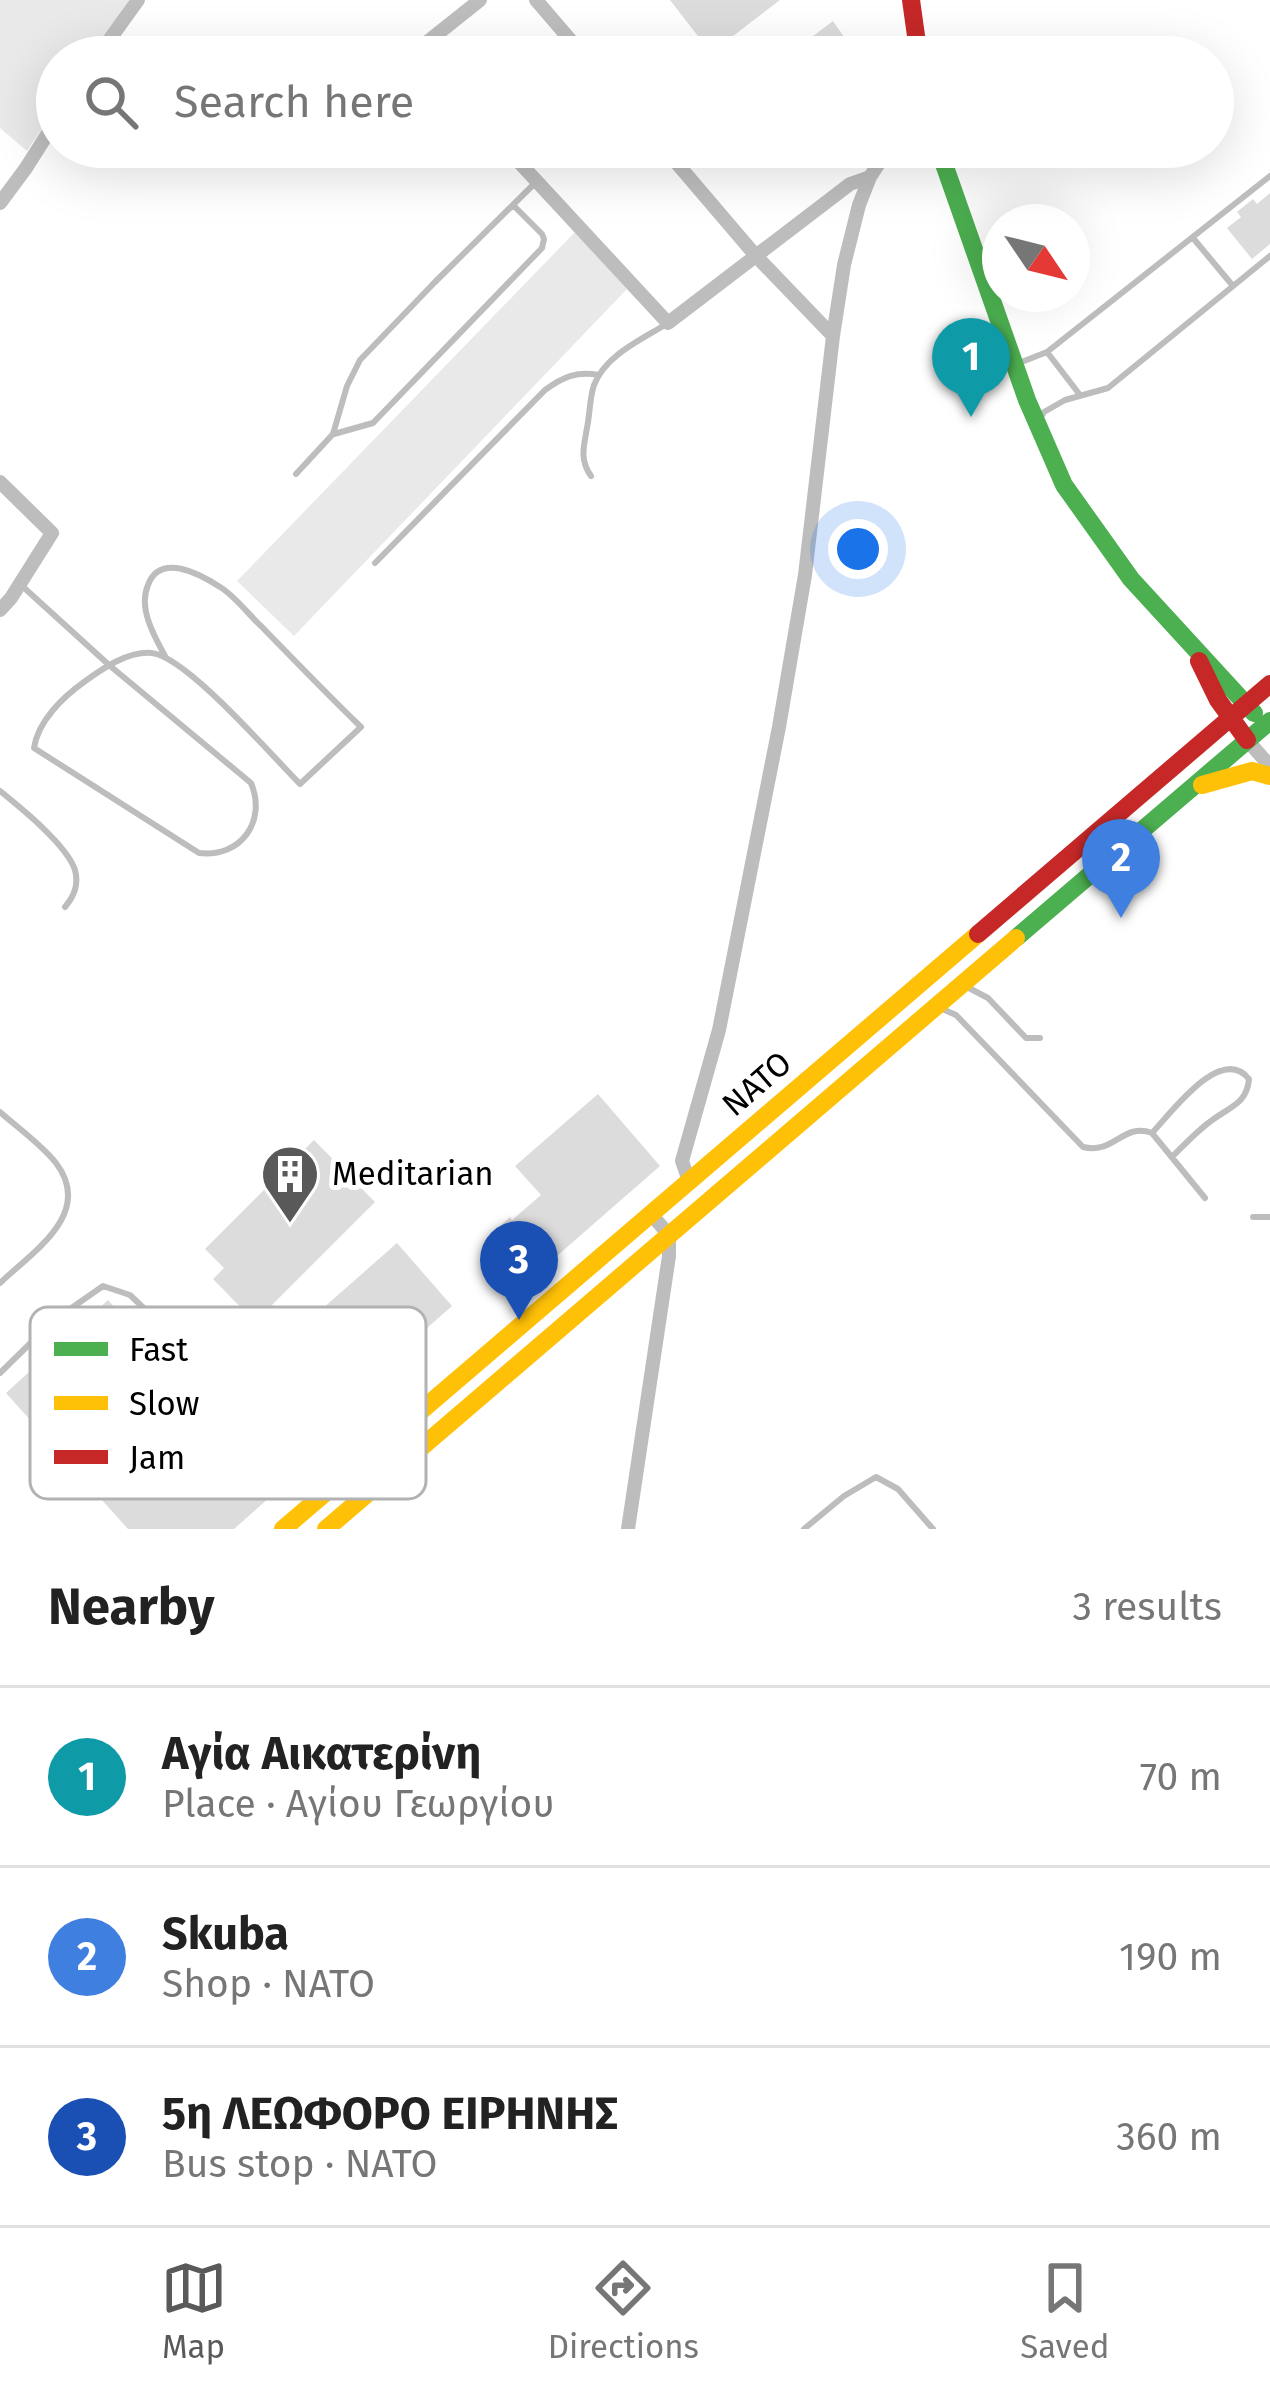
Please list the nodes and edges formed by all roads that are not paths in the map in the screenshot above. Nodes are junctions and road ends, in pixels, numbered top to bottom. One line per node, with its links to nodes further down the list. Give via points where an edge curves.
1 (138, 0): 5 (street)
2 (480, 0): 6 (street)
3 (536, 0): 7 (street)
4 (911, 0): 8 (main road)
5 (113, 36)
6 (435, 36)
7 (567, 36)
8 (916, 36)
9 (36, 152): 17 (street)
10 (524, 168): 16 (street)
11 (680, 168): 20 (street)
12 (876, 168): 14 (street)
13 (945, 168): 26 (main road)
14 (870, 176): 20 (street); 24 (street)
15 (1270, 176): 19 (lane)
16 (537, 182): 18 (lane); 23 (street)
17 (0, 202)
18 (513, 205): 30 (lane, via 361,360); 30 (lane, via 542,234 542,248 373,423)
19 (1193, 237): 22 (lane); 25 (lane)
20 (756, 256): 23 (street); 24 (street)
21 (1270, 256): 22 (lane)
22 (1232, 286): 28 (lane, via 1120,380)
23 (668, 323): 27 (lane)
24 (833, 336): 56 (street, via 805,575 718,1030 682,1161)
25 (1047, 352): 26 (lane); 28 (lane)
26 (1014, 364): 29 (main road)
27 (599, 375): 32 (lane, via 582,453); 34 (lane, via 582,372 545,390)
28 (1080, 395): 29 (lane)
29 (1036, 424): 37 (main road, via 1079,509)
30 (333, 434): 31 (lane)
31 (296, 473)
32 (591, 476)
33 (0, 482): 35 (street, via 52,533)
34 (375, 562)
35 (21, 585): 36 (street); 39 (lane)
36 (0, 610)
37 (1195, 651): 41 (main road); 42 (main road)
38 (165, 656): 38 (lane, via 152,633 146,589 171,566 223,588 361,728 300,784); 39 (lane, via 148,652)
39 (109, 665): 39 (lane, via 58,705 34,748 200,853 237,845 256,812 251,783)
40 (1270, 684): 41 (main road, ΝΑΤΟ)
41 (1246, 704): 42 (main road, ΝΑΤΟ); 43 (main road)
42 (1229, 718): 44 (main road); 56 (main road, ΝΑΤΟ)
43 (1268, 728): 44 (main road, ΝΑΤΟ)
44 (1247, 740): 45 (street); 47 (main road, ΝΑΤΟ)
45 (1270, 766)
46 (1270, 776): 47 (main road, via 1235,773)
47 (1192, 788): 50 (main road, ΝΑΤΟ)
48 (0, 790): 49 (lane, via 75,868 77,887)
49 (65, 907)
50 (958, 988): 51 (main road, ΝΑΤΟ); 52 (lane, via 974,989 1027,1038)
51 (936, 1006): 54 (lane, via 956,1015 1083,1147 1105,1148 1141,1129); 61 (main road, ΝΑΤΟ)
52 (1040, 1038)
53 (0, 1112): 62 (lane, via 56,1163 70,1192 64,1220)
54 (1152, 1133): 55 (lane); 55 (lane, via 1199,1083 1220,1070 1242,1070 1248,1093)
55 (1173, 1156): 57 (lane)
56 (689, 1181): 58 (main road, ΝΑΤΟ)
57 (1205, 1198)
58 (651, 1214): 61 (street); 67 (main road, ΝΑΤΟ)
59 (1253, 1217): 60 (lane)
60 (1270, 1217)
61 (669, 1235): 68 (main road, ΝΑΤΟ); 73 (street)
62 (0, 1283)
63 (73, 1307): 64 (lane, via 103,1286)
64 (143, 1307)
65 (30, 1344): 66 (lane)
66 (0, 1373)
67 (426, 1407)
68 (426, 1443)
69 (318, 1499): 71 (main road, ΝΑΤΟ)
70 (361, 1499): 72 (main road, ΝΑΤΟ)
71 (283, 1529)
72 (326, 1529)
73 (628, 1529)
74 (804, 1529): 75 (lane, via 876,1478 898,1489)
75 (933, 1529)

